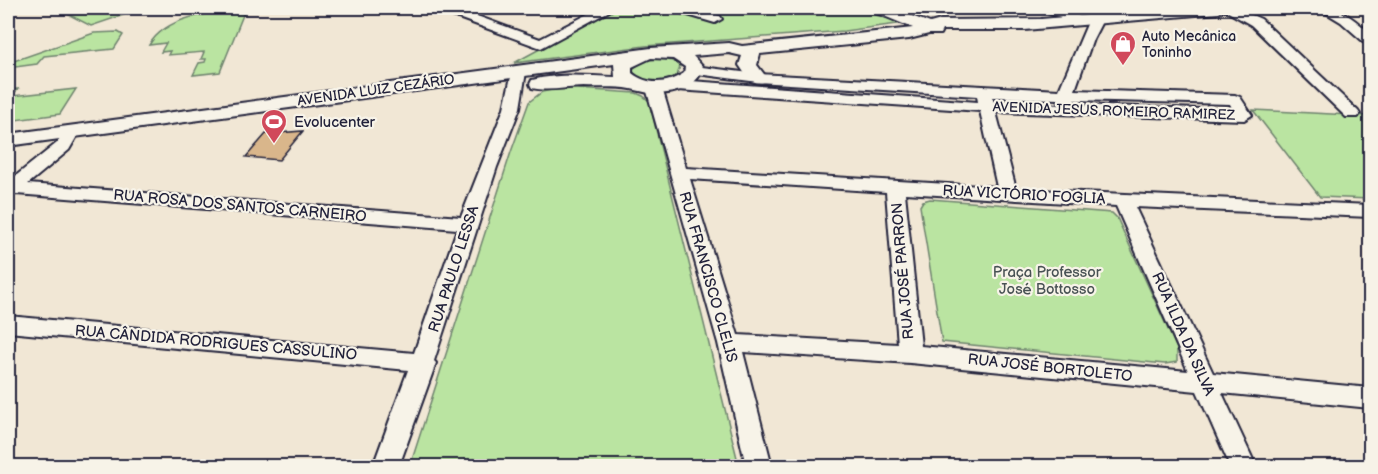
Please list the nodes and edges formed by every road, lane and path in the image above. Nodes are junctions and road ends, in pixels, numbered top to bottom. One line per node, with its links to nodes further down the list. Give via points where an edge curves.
1 (444, 8): 2 (street, via 542,44)
2 (609, 8)
3 (679, 8): 11 (street)
4 (878, 8): 12 (street)
5 (888, 8): 13 (street)
6 (1219, 8): 10 (street)
7 (1227, 8): 27 (street, via 1256,22)
8 (1324, 8): 15 (street, via 1346,19)
9 (1042, 15): 10 (street); 13 (street)
10 (1094, 15): 26 (street)
11 (715, 19)
12 (931, 28): 13 (street); 14 (street)
13 (958, 31): 14 (street)
14 (909, 34): 16 (street)
15 (1371, 40)
16 (747, 50): 17 (street); 19 (street, via 736,57); 20 (street, via 748,65)
17 (666, 53): 18 (street, AVENIDA LUIZ CEZÁRIO); 19 (street, via 688,59)
18 (638, 56): 21 (street, AVENIDA LUIZ CEZÁRIO); 22 (street, via 629,59 621,70)
19 (694, 68): 20 (street, AVENIDA JESUS ROMEIRO RAMIREZ); 23 (street, via 686,81)
20 (758, 78): 25 (street, AVENIDA JESUS ROMEIRO RAMIREZ)
21 (519, 79): 22 (street, AVENIDA LUIZ CEZÁRIO); 28 (street, AVENIDA LUIZ CEZÁRIO); 37 (street, RUA PAULO LESSA)
22 (632, 83): 24 (street, AVENIDA LUIZ CEZÁRIO)
23 (678, 85): 24 (street, AVENIDA LUIZ CEZÁRIO); 25 (street, AVENIDA JESUS ROMEIRO RAMIREZ)
24 (654, 88): 31 (street, RUA FRANCISCO CLELIS)
25 (985, 99): 26 (street, AVENIDA JESUS ROMEIRO RAMIREZ); 34 (street)
26 (1068, 104): 26 (street, AVENIDA JESUS ROMEIRO RAMIREZ, via 1244,115 1236,100)
27 (1352, 114)
28 (68, 138): 29 (street, AVENIDA LUIZ CEZÁRIO); 30 (street, AVENIDA LUIZ CEZÁRIO); 33 (street)
29 (8, 140)
30 (8, 153)
31 (678, 172): 32 (street, RUA VICTÓRIO FOGLIA); 39 (street, RUA FRANCISCO CLELIS)
32 (895, 188): 34 (street, RUA VICTÓRIO FOGLIA); 40 (street, RUA JOSÉ PARRON)
33 (10, 190): 37 (street, RUA ROSA DOS SANTOS CARNEIRO)
34 (1008, 194): 35 (street, RUA VICTÓRIO FOGLIA)
35 (1123, 201): 36 (street, RUA VICTÓRIO FOGLIA); 42 (street, RUA ILDA DA SILVA)
36 (1371, 211)
37 (468, 224): 41 (street, RUA PAULO LESSA)
38 (8, 324): 41 (street, RUA CÂNDIDA RODRIGUES CASSULINO)
39 (729, 343): 40 (street, RUA JOSÉ BORTOLETO); 45 (street, RUA FRANCISCO CLELIS)
40 (910, 354): 42 (street, RUA JOSÉ BORTOLETO)
41 (424, 363): 44 (street, RUA PAULO LESSA)
42 (1206, 384): 43 (street, RUA JOSÉ BORTOLETO); 46 (street, RUA ILDA DA SILVA)
43 (1371, 398)
44 (386, 466)
45 (759, 466)
46 (1243, 466)

